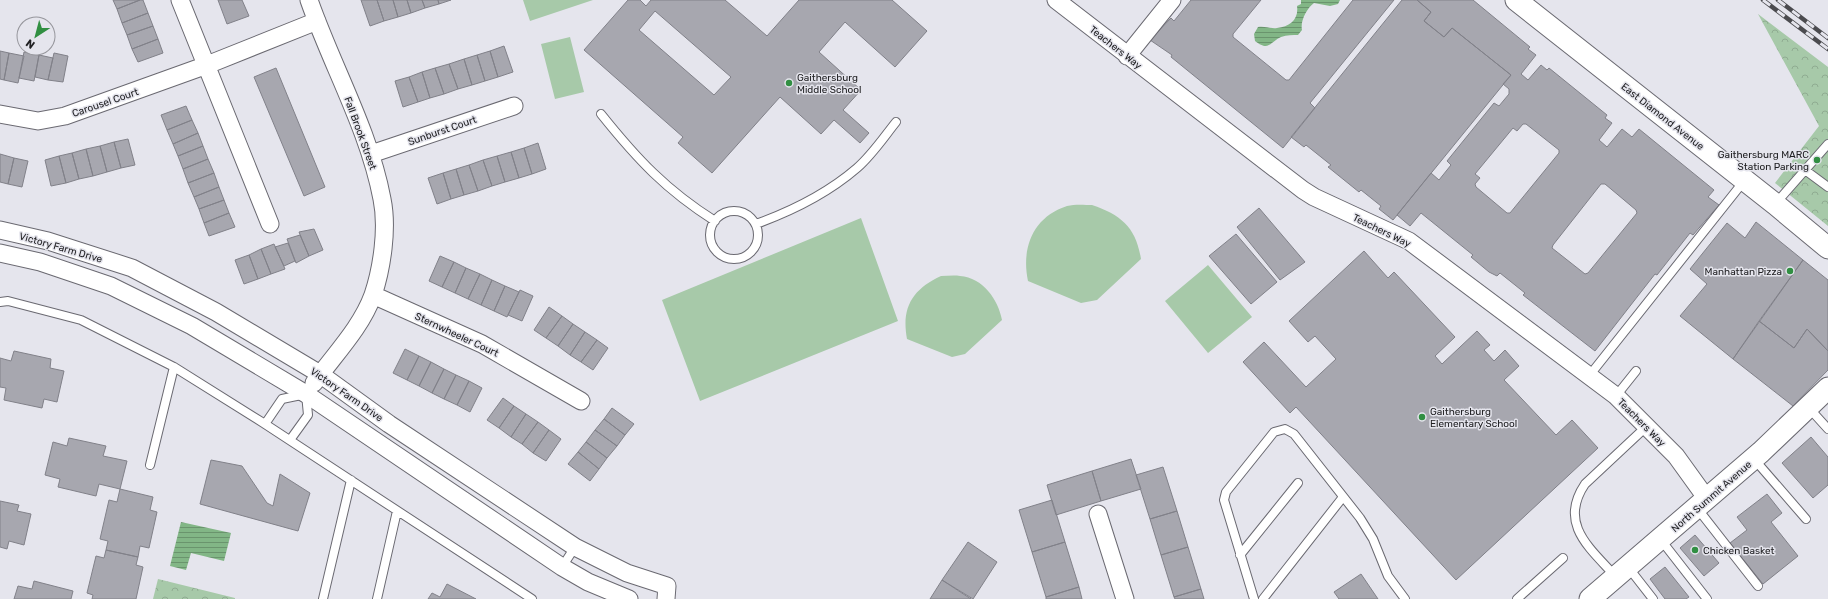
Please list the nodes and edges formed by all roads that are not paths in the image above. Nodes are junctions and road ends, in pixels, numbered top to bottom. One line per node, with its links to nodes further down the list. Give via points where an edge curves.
1 (180, 0): 8 (street)
2 (309, 0): 6 (street, Fall Brook Street)
3 (1056, 0): 7 (street, Teachers Way)
4 (1172, 0): 7 (street)
5 (1516, 0): 16 (street, East Diamond Avenue)
6 (317, 21): 8 (street, Carousel Court); 14 (street, Fall Brook Street)
7 (1127, 56): 30 (street, Teachers Way, via 1303,190 1409,241)
8 (207, 65): 10 (street, Carousel Court, via 65,116 38,121); 20 (street)
9 (514, 106): 14 (street, Sunburst Court)
10 (0, 114)
11 (601, 114): 19 (lane, via 629,149 664,184)
12 (896, 122): 21 (lane, via 858,167 836,184 791,210)
13 (1828, 144): 15 (lane)
14 (371, 154): 25 (street, Fall Brook Street, via 382,201 384,248)
15 (1805, 170): 17 (lane); 18 (lane)
16 (1744, 181): 18 (street, East Diamond Avenue); 30 (lane)
17 (1828, 187)
18 (1775, 204): 23 (street, East Diamond Avenue)
19 (715, 221): 21 (lane, via 732,211 742,212); 21 (lane, via 711,230 714,247 718,253 732,259 746,256 756,246)
20 (270, 224)
21 (756, 224)
22 (0, 230): 29 (street, Victory Farm Drive, via 48,241 132,268 216,312)
23 (1828, 248)
24 (0, 253): 32 (street, Victory Farm Drive, via 40,262 111,286 192,326)
25 (373, 295): 29 (street, Fall Brook Street, via 350,335); 34 (street, Sternwheeler Court, via 482,344)
26 (0, 302): 27 (lane, via 8,301 81,320)
27 (174, 367): 36 (lane); 41 (lane)
28 (1636, 371): 33 (lane)
29 (320, 374): 32 (street, Fall Brook Street); 50 (street, Victory Farm Drive, via 389,424)
30 (1589, 376): 33 (street, Teachers Way)
31 (1828, 388): 35 (street, North Summit Avenue)
32 (306, 394): 36 (lane, via 282,399); 39 (lane, via 308,415); 53 (street, Victory Farm Drive)
33 (1616, 396): 37 (street, Teachers Way)
34 (581, 401)
35 (1808, 408): 38 (lane); 40 (street, North Summit Avenue)
36 (265, 424): 39 (lane)
37 (1647, 426): 45 (street, Teachers Way, via 1676,456); 54 (lane, via 1585,484 1575,504 1574,516 1583,539)
38 (1828, 430)
39 (290, 440): 42 (lane)
40 (1754, 458): 45 (street, North Summit Avenue); 48 (lane)
41 (150, 464)
42 (351, 480): 46 (lane); 56 (lane)
43 (1298, 483): 51 (lane)
44 (1343, 496): 51 (lane, via 1294,434 1285,429 1274,432 1226,492 1224,500); 63 (lane); 64 (lane, via 1373,539 1388,576)
45 (1702, 503): 49 (street, North Summit Avenue); 55 (lane)
46 (397, 511): 57 (lane); 58 (lane)
47 (1098, 514): 61 (street)
48 (1806, 519)
49 (1661, 539): 54 (street, North Summit Avenue); 68 (lane)
50 (575, 547): 53 (lane); 60 (street, Victory Farm Drive, via 627,573 667,586)
51 (1240, 554): 62 (lane)
52 (1563, 558): 65 (lane)
53 (562, 567): 59 (street, Victory Farm Drive, via 588,582)
54 (1622, 572): 66 (street, North Summit Avenue); 67 (lane)
55 (1758, 586)
56 (323, 599)
57 (377, 599)
58 (532, 599)
59 (629, 599)
60 (666, 599)
61 (1124, 599)
62 (1254, 599)
63 (1263, 599)
64 (1405, 599)
65 (1517, 599)
66 (1590, 599)
67 (1653, 599)
68 (1707, 599)

